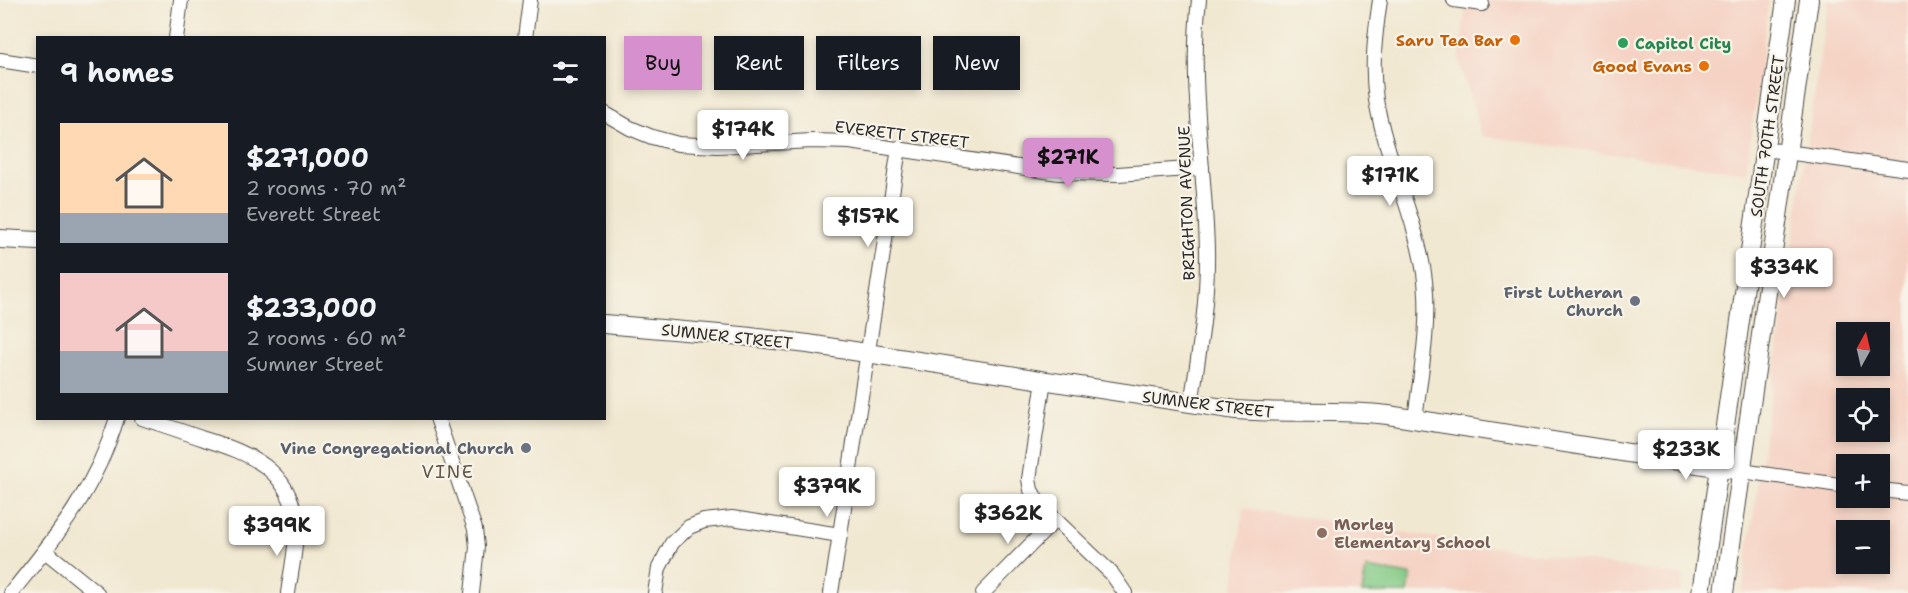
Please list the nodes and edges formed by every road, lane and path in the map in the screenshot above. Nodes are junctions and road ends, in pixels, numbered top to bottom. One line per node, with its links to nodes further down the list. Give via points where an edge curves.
1 (181, 0): 9 (street)
2 (530, 0): 10 (street)
3 (1199, 0): 17 (street, BRIGHTON AVENUE, via 1196,54)
4 (1380, 0): 25 (street, via 1373,54 1376,100 1419,248 1426,301)
5 (1454, 0): 8 (street)
6 (1786, 0): 15 (main road, SOUTH 70TH STREET)
7 (1809, 0): 16 (main road, SOUTH 70TH STREET)
8 (1482, 4)
9 (176, 36)
10 (525, 36)
11 (0, 60): 12 (street)
12 (36, 66)
13 (606, 114): 14 (street, EVERETT STREET, via 630,128 678,144 821,141)
14 (899, 148): 17 (street, EVERETT STREET, via 1059,172 1109,174); 22 (street)
15 (1765, 149): 16 (street); 29 (main road, SOUTH 70TH STREET)
16 (1787, 152): 18 (street); 30 (main road, SOUTH 70TH STREET)
17 (1202, 168): 24 (street, BRIGHTON AVENUE, via 1206,285)
18 (1908, 169)
19 (0, 239): 20 (main road)
20 (36, 241)
21 (606, 324): 22 (main road, SUMNER STREET, via 742,336)
22 (868, 353): 23 (main road, SUMNER STREET); 35 (street)
23 (1044, 380): 24 (main road, SUMNER STREET); 34 (street, via 1029,479 1034,498)
24 (1191, 404): 25 (main road, SUMNER STREET, via 1256,412 1354,412)
25 (1415, 419): 29 (main road, SUMNER STREET)
26 (116, 420): 36 (street, via 81,501)
27 (148, 420): 39 (street, via 242,451 279,479 296,523)
28 (438, 420): 40 (street, via 475,528)
29 (1720, 468): 30 (main road, SUMNER STREET); 45 (main road, SOUTH 70TH STREET)
30 (1742, 471): 31 (street, SUMNER STREET); 46 (main road, SOUTH 70TH STREET)
31 (1836, 485)
32 (1890, 491): 33 (street)
33 (1908, 494)
34 (1055, 520): 43 (street); 44 (street, via 1112,574)
35 (840, 535): 41 (street, via 732,518 704,521 672,543 659,568); 42 (street)
36 (45, 551): 37 (street); 38 (street)
37 (11, 593)
38 (97, 593)
39 (288, 593)
40 (472, 593)
41 (655, 593)
42 (831, 593)
43 (983, 593)
44 (1125, 593)
45 (1701, 593)
46 (1724, 593)

